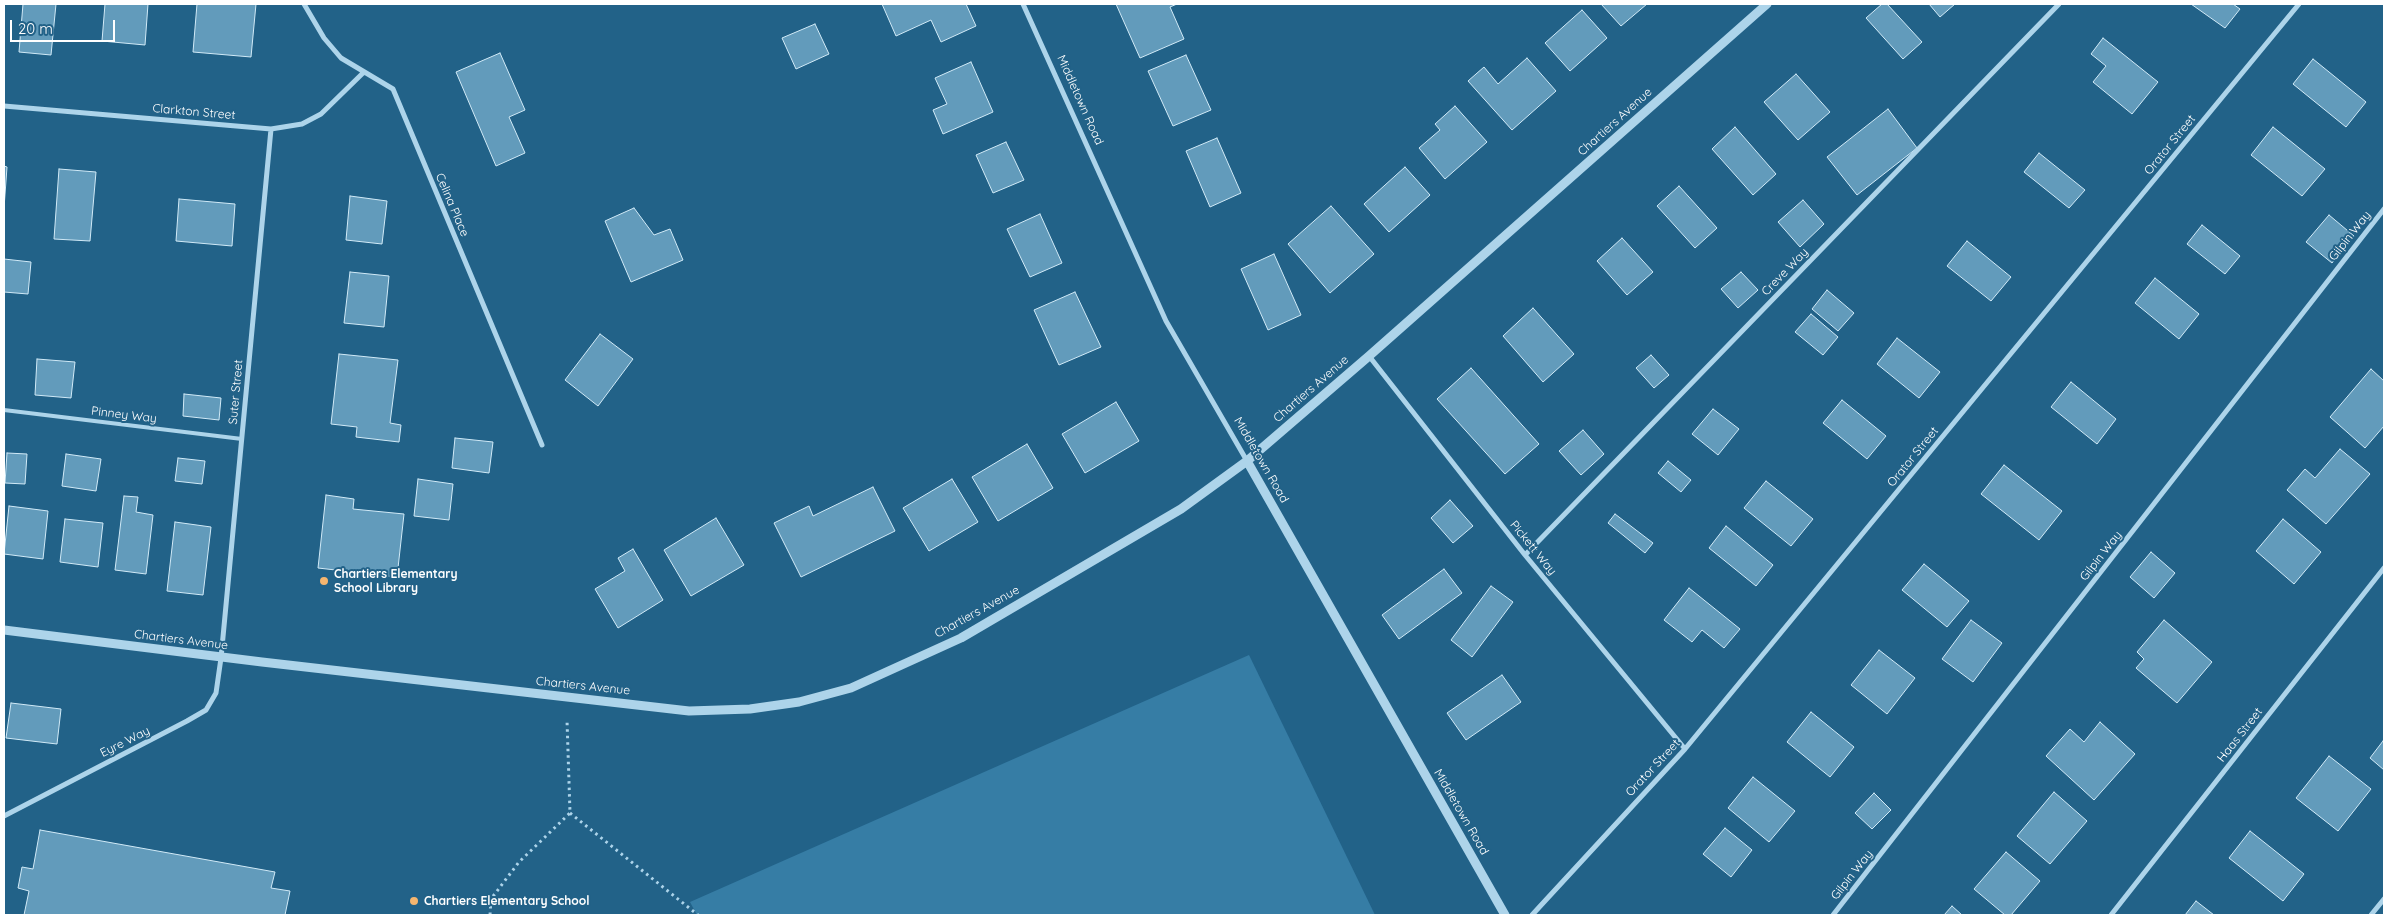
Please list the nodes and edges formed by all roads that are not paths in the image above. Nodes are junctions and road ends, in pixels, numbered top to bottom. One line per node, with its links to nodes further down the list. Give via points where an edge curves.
1 (304, 4): 6 (street, Celina Place, via 336,52)
2 (1023, 4): 14 (street, Middletown Road, via 1166,321)
3 (1767, 4): 10 (street, Chartiers Avenue)
4 (2059, 4): 15 (street, Creve Way)
5 (2299, 4): 19 (street, Orator Street)
6 (364, 72): 8 (street, Clarkton Street, via 321,114 302,124); 13 (street, Celina Place, via 393,89)
7 (4, 106): 8 (street, Clarkton Street)
8 (271, 129): 12 (street, Suter Street)
9 (2384, 209): 24 (street, Gilpin Way)
10 (1369, 356): 14 (street, Chartiers Avenue); 15 (street, Pickett Way)
11 (4, 410): 12 (lane, Pinney Way)
12 (242, 439): 18 (street, Suter Street)
13 (542, 444)
14 (1247, 461): 18 (street, Chartiers Avenue, via 1181,509 961,638 851,688 799,702 750,709 689,711); 22 (street, Middletown Road)
15 (1525, 555): 19 (street, Pickett Way)
16 (2384, 568): 25 (street, Haas Street)
17 (4, 630): 18 (street, Chartiers Avenue)
18 (221, 658): 20 (street, Eyre Way, via 216,693 206,710)
19 (1686, 749): 23 (street, Orator Street)
20 (4, 816)
21 (2384, 899): 26 (street)
22 (1505, 915)
23 (1532, 915)
24 (1833, 915)
25 (2111, 915)
26 (2371, 915)

